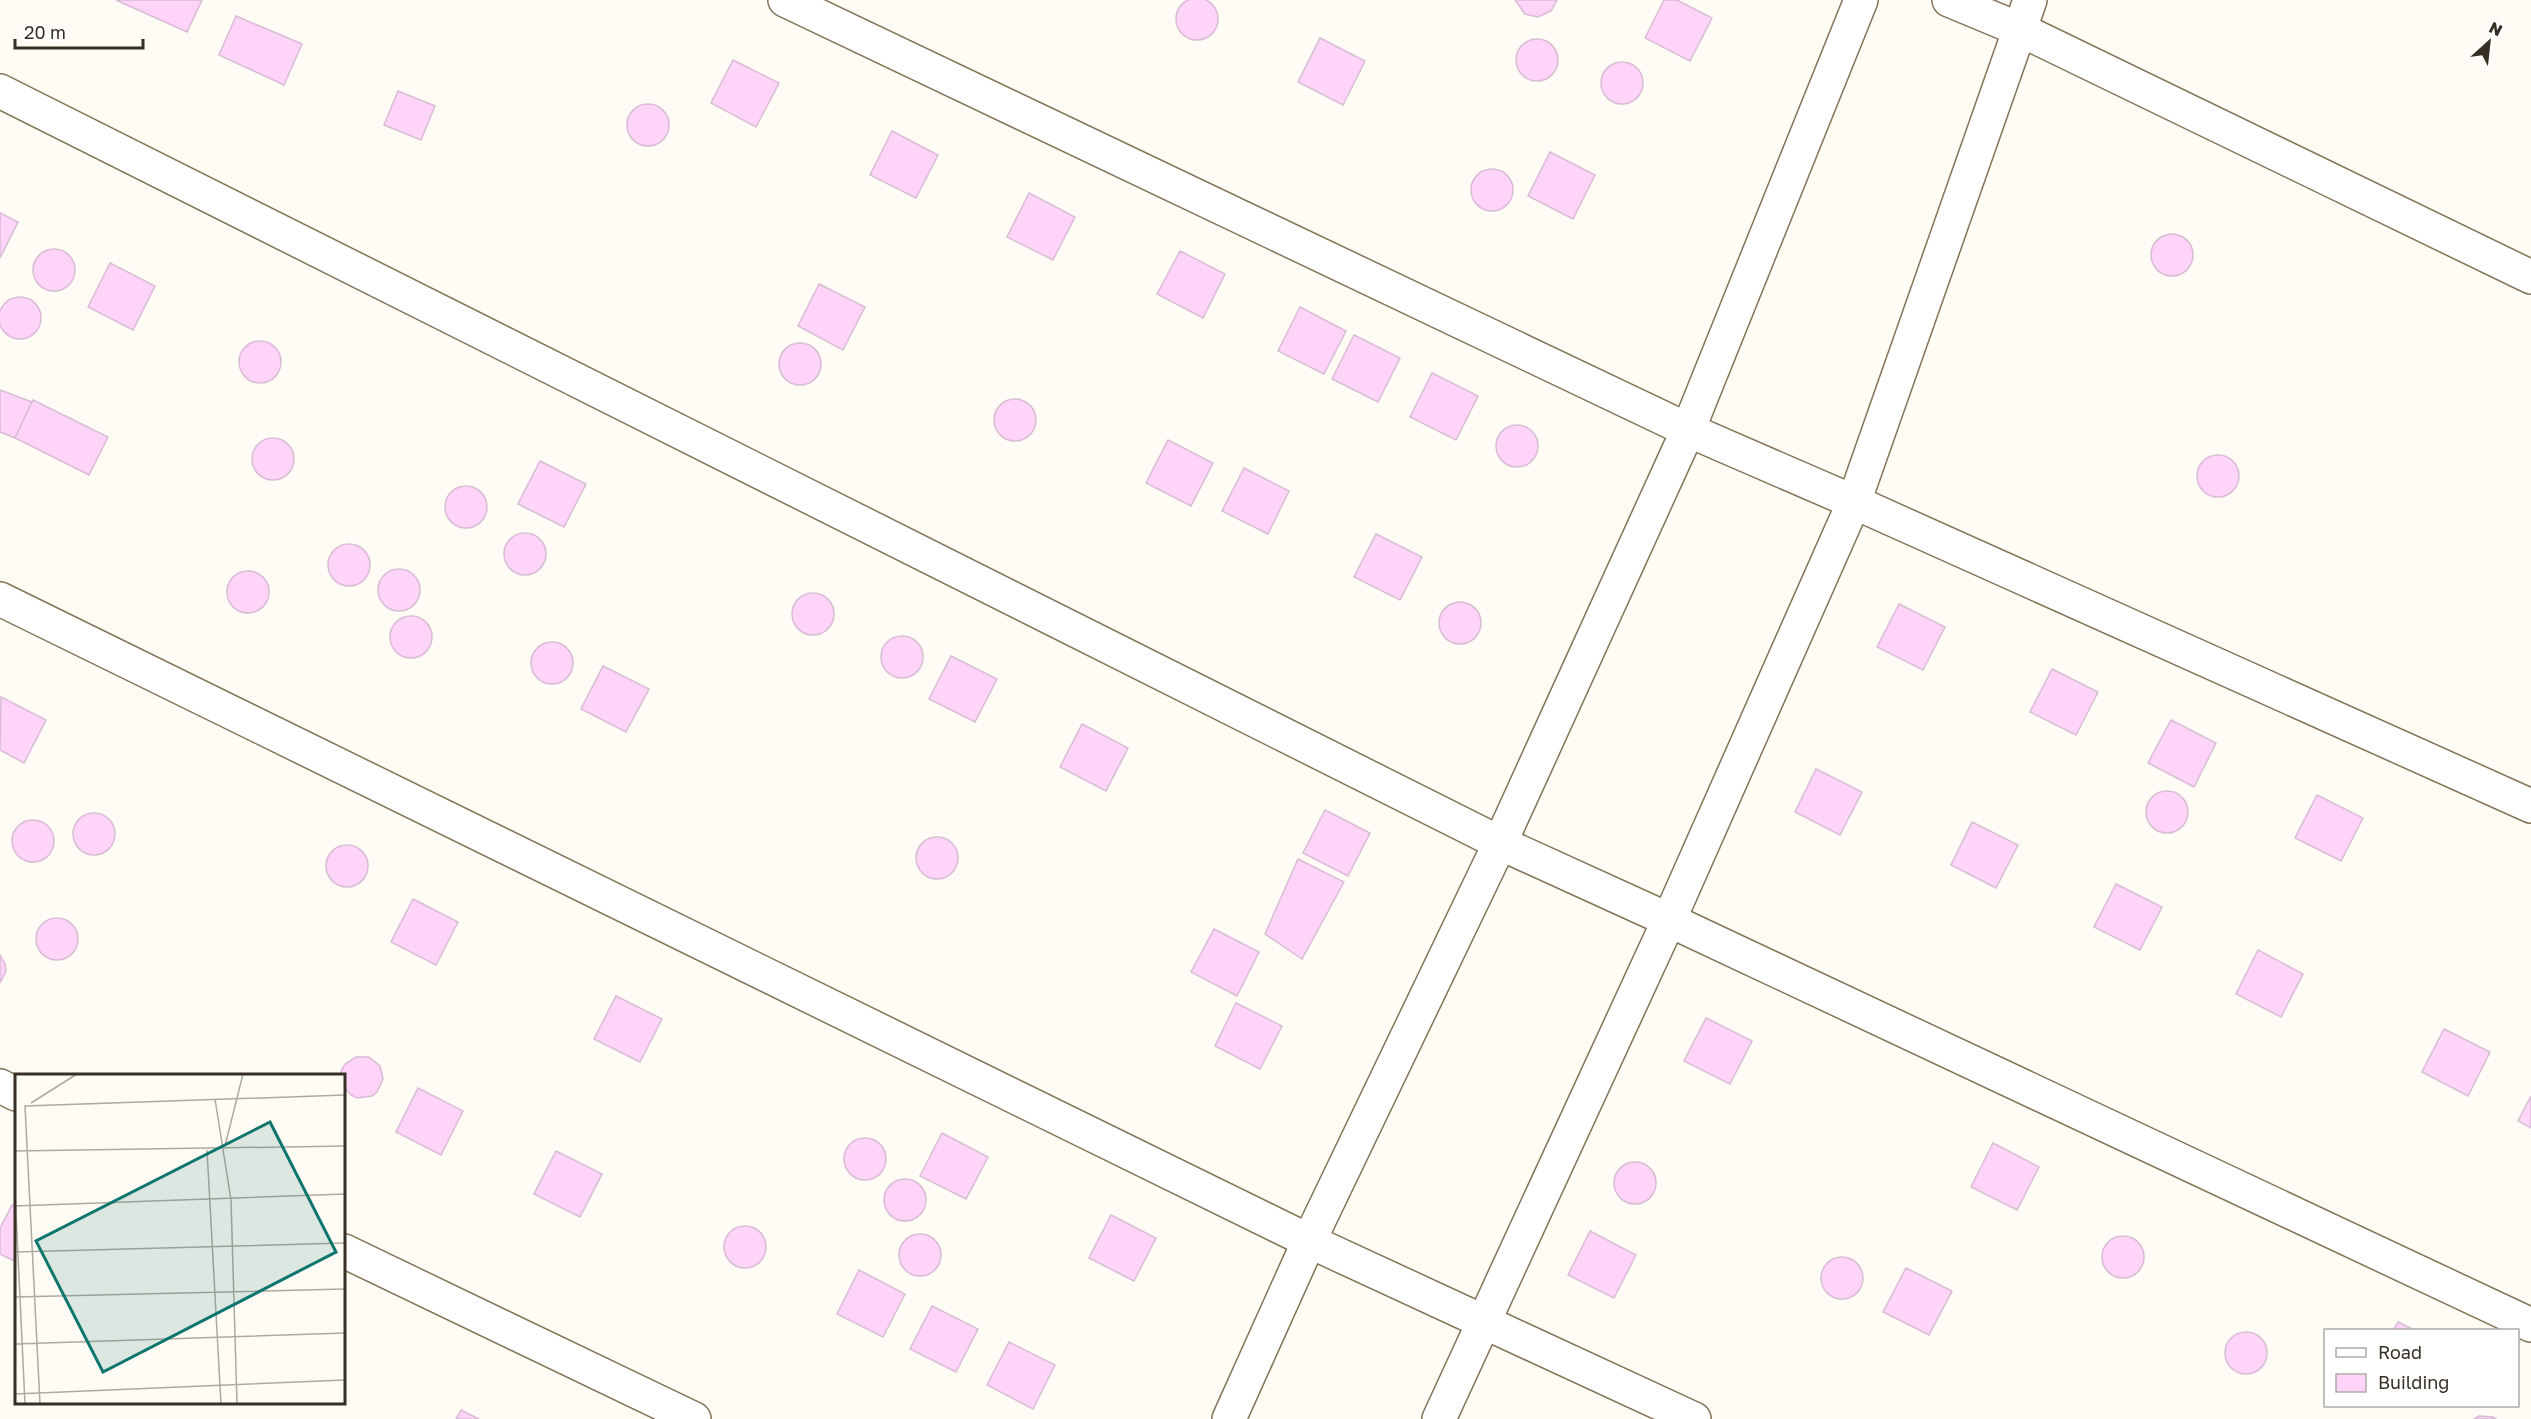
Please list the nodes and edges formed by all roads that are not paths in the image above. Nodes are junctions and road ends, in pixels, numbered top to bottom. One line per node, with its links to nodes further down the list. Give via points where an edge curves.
1 (785, 0): 8 (street)
2 (1861, 0): 8 (street)
3 (1949, 0): 5 (street)
4 (2046, 0): 5 (street)
5 (2026, 15): 7 (street); 9 (street)
6 (0, 92): 12 (street)
7 (2531, 277)
8 (1688, 430): 9 (street); 12 (street)
9 (1854, 502): 11 (street); 13 (street)
10 (0, 598): 16 (street)
11 (2531, 806)
12 (1500, 843): 13 (street); 16 (street)
13 (1669, 920): 18 (street); 19 (street)
14 (0, 1086): 15 (street)
15 (15, 1094)
16 (1309, 1241): 18 (street); 21 (street)
17 (345, 1251): 20 (street)
18 (1485, 1323): 22 (street); 23 (street)
19 (2531, 1325)
20 (694, 1419)
21 (1230, 1419)
22 (1439, 1419)
23 (1694, 1419)

